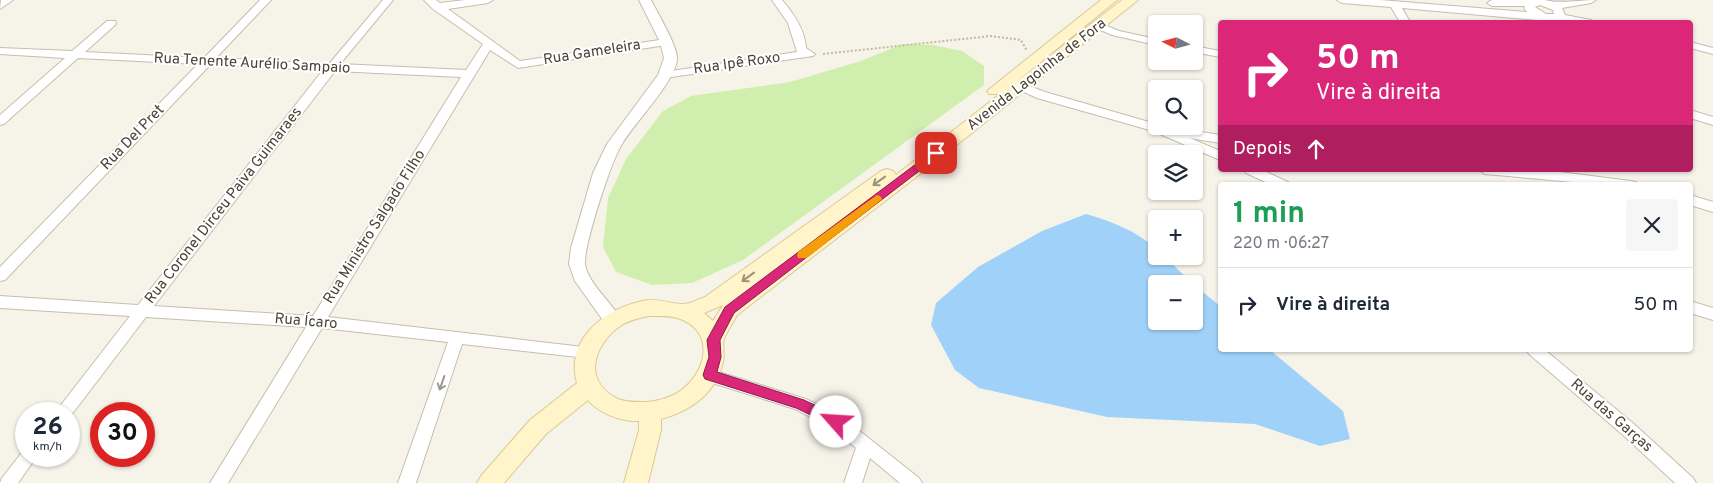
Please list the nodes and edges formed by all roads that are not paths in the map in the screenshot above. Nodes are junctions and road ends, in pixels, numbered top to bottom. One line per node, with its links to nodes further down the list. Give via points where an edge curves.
1 (8, 0): 16 (street)
2 (266, 0): 34 (street, Rua Del Pret)
3 (388, 0): 36 (street, Rua Coronel Dirceu Paiva Guimaraes)
4 (488, 0): 13 (street)
5 (645, 0): 26 (street)
6 (777, 0): 38 (street, Rua Ipê Roxo, via 801,42 801,50 809,54)
7 (1110, 0): 39 (main road, Avenida Lagoinha de Fora, via 1033,61)
8 (1131, 0): 24 (main road, Avenida Lagoinha de Fora)
9 (1342, 0): 14 (street)
10 (1591, 0): 17 (street)
11 (1499, 1): 12 (street); 15 (street); 18 (street)
12 (1532, 3): 17 (street); 19 (street, via 1529,8)
13 (433, 4): 27 (street)
14 (1394, 4): 15 (street); 21 (street)
15 (1411, 5): 18 (street)
16 (0, 6)
17 (1553, 6): 20 (street, via 1560,11)
18 (1515, 13): 19 (street)
19 (1540, 16): 20 (street)
20 (1559, 17): 22 (street)
21 (1404, 20)
22 (1576, 20)
23 (111, 23): 33 (street)
24 (1100, 26): 25 (street); 39 (main road, Avenida Lagoinha de Fora)
25 (1148, 40)
26 (666, 42): 35 (street, Rua Gameleira); 38 (street, via 670,58)
27 (488, 45): 35 (street); 37 (street)
28 (1693, 46): 30 (street)
29 (1203, 51): 32 (street)
30 (1713, 51)
31 (0, 52): 33 (street, Rua Tenente Aurélio Sampaio)
32 (1218, 54)
33 (74, 56): 34 (street, Rua Tenente Aurélio Sampaio); 42 (street)
34 (206, 62): 36 (street, Rua Tenente Aurélio Sampaio); 54 (street, Rua Del Pret)
35 (518, 65)
36 (331, 68): 37 (street, Rua Tenente Aurélio Sampaio); 57 (street, Rua Coronel Dirceu Paiva Guimaraes)
37 (470, 74): 61 (street, Rua Ministro Salgado Filho)
38 (665, 75): 60 (street, via 614,144 601,173 579,248 577,264 581,277)
39 (1014, 84): 43 (street); 58 (main road, Avenida Lagoinha de Fora, one-way to 58, via 712,302); 63 (main road, Avenida Lagoinha de Fora, via 730,310)
40 (1693, 115): 41 (street)
41 (1713, 121)
42 (0, 122)
43 (1148, 125)
44 (1174, 135): 47 (street)
45 (1197, 135): 46 (street)
46 (1218, 139)
47 (1218, 155)
48 (1258, 172): 50 (street)
49 (1513, 172): 51 (street)
50 (1277, 178)
51 (1610, 182)
52 (1693, 201): 53 (street)
53 (1713, 207)
54 (0, 276)
55 (0, 302): 57 (street, Rua Ícaro)
56 (1693, 309): 59 (street)
57 (143, 311): 61 (street, Rua Ícaro); 68 (street, Rua Coronel Dirceu Paiva Guimaraes)
58 (684, 312): 60 (main road, via 649,308); 63 (main road, via 697,318)
59 (1713, 314)
60 (613, 321): 64 (main road, via 597,335)
61 (317, 322): 62 (street, Rua Ícaro); 73 (street, Rua Ministro Salgado Filho)
62 (458, 337): 64 (street, Rua Ícaro); 74 (street, one-way to 74)
63 (714, 340): 66 (main road, via 715,357)
64 (586, 352): 67 (main road, via 584,370)
65 (1536, 352): 79 (street, Rua das Garças)
66 (709, 375): 69 (main road, via 685,400); 70 (street, via 800,404 836,422)
67 (588, 387): 69 (main road, via 598,399 613,408); 75 (main road, via 538,427)
68 (71, 402)
69 (650, 412): 76 (main road, via 650,430)
70 (866, 444): 77 (street); 78 (street)
71 (20, 467): 72 (street)
72 (8, 483)
73 (219, 483)
74 (407, 483)
75 (489, 483)
76 (636, 483)
77 (853, 483)
78 (913, 483)
79 (1687, 483)

